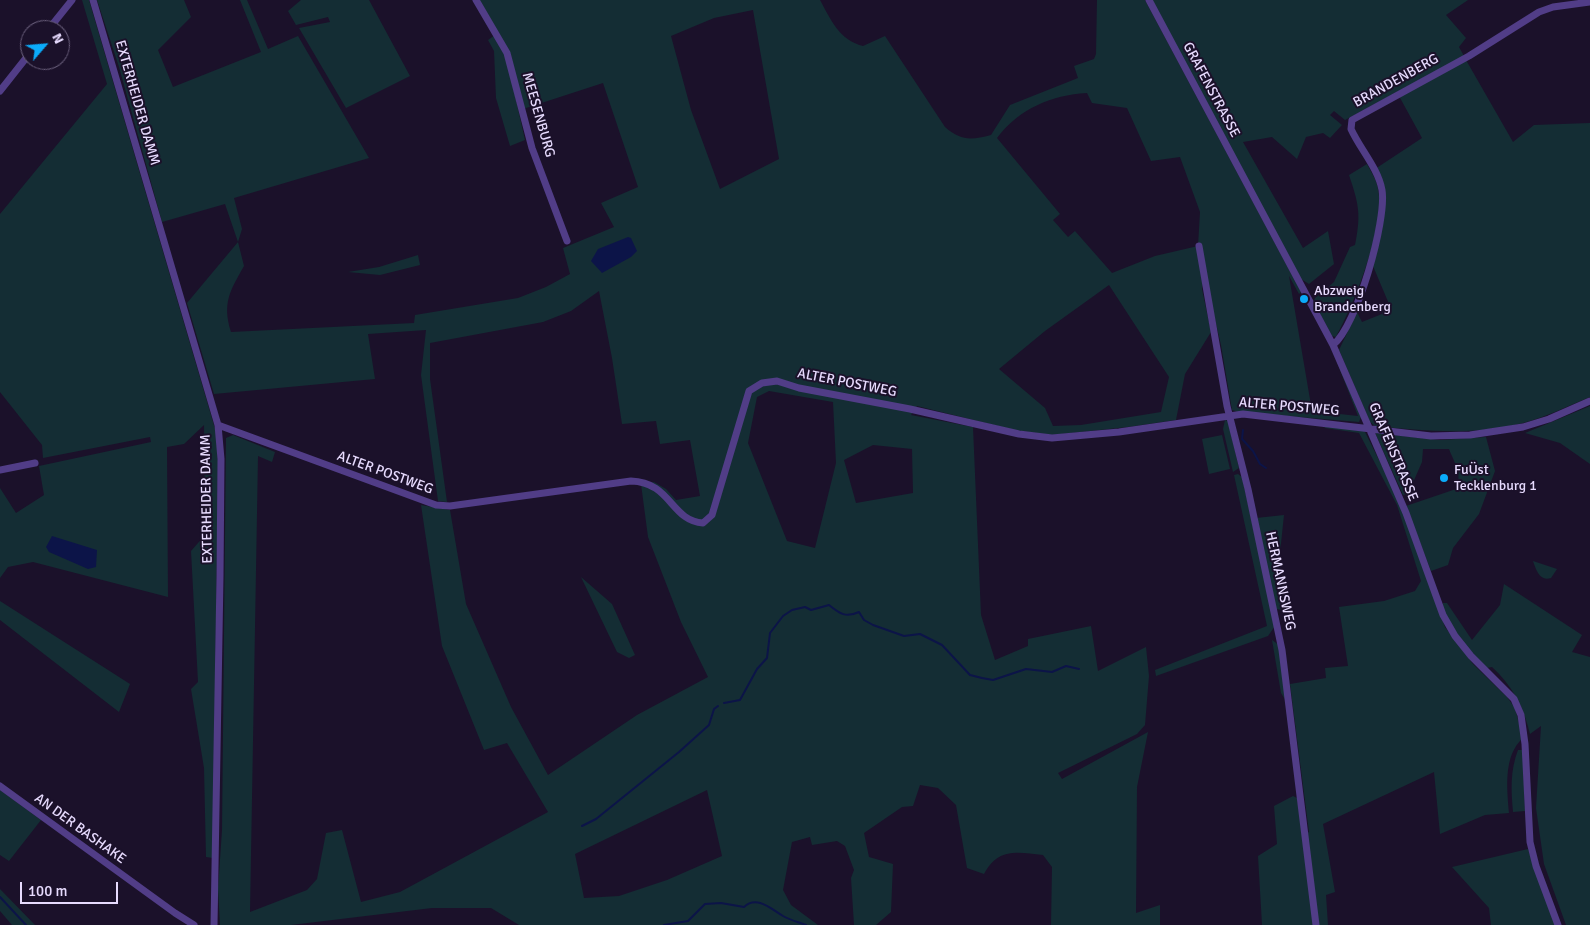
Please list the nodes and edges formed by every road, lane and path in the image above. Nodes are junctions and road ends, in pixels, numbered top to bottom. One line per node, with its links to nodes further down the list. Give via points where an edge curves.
1 (72, 0): 6 (street)
2 (94, 0): 14 (street, EXTERHEIDER DAMM)
3 (476, 0): 9 (street, MEESENBURG, via 507,53 532,148)
4 (1149, 0): 11 (street, GRAFENSTRASSE)
5 (1590, 2): 11 (street, BRANDENBERG, via 1540,12 1469,56 1352,120 1351,129 1378,178 1383,199 1369,270 1358,304 1340,340)
6 (56, 20)
7 (20, 66): 8 (street)
8 (0, 91)
9 (566, 241)
10 (1199, 246): 13 (street, HERMANNSWEG)
11 (1333, 345): 15 (street, GRAFENSTRASSE)
12 (1590, 401): 15 (street, ALTER POSTWEG, via 1523,427 1470,435 1431,436)
13 (1230, 416): 14 (street, ALTER POSTWEG, via 1052,438 1018,434 777,381 762,383 749,391 712,515 703,524 689,520 663,492 643,481 450,506 436,505); 15 (street, ALTER POSTWEG, via 1243,414); 21 (street, HERMANNSWEG, via 1282,650)
14 (218, 425): 20 (street, EXTERHEIDER DAMM, via 221,538)
15 (1368, 427): 22 (street, GRAFENSTRASSE, via 1406,513 1443,616 1471,656 1514,699 1521,715 1530,842)
16 (34, 463): 17 (street)
17 (0, 470)
18 (0, 786): 19 (street, AN DER BASHAKE)
19 (194, 925)
20 (214, 925)
21 (1316, 925)
22 (1558, 925)

